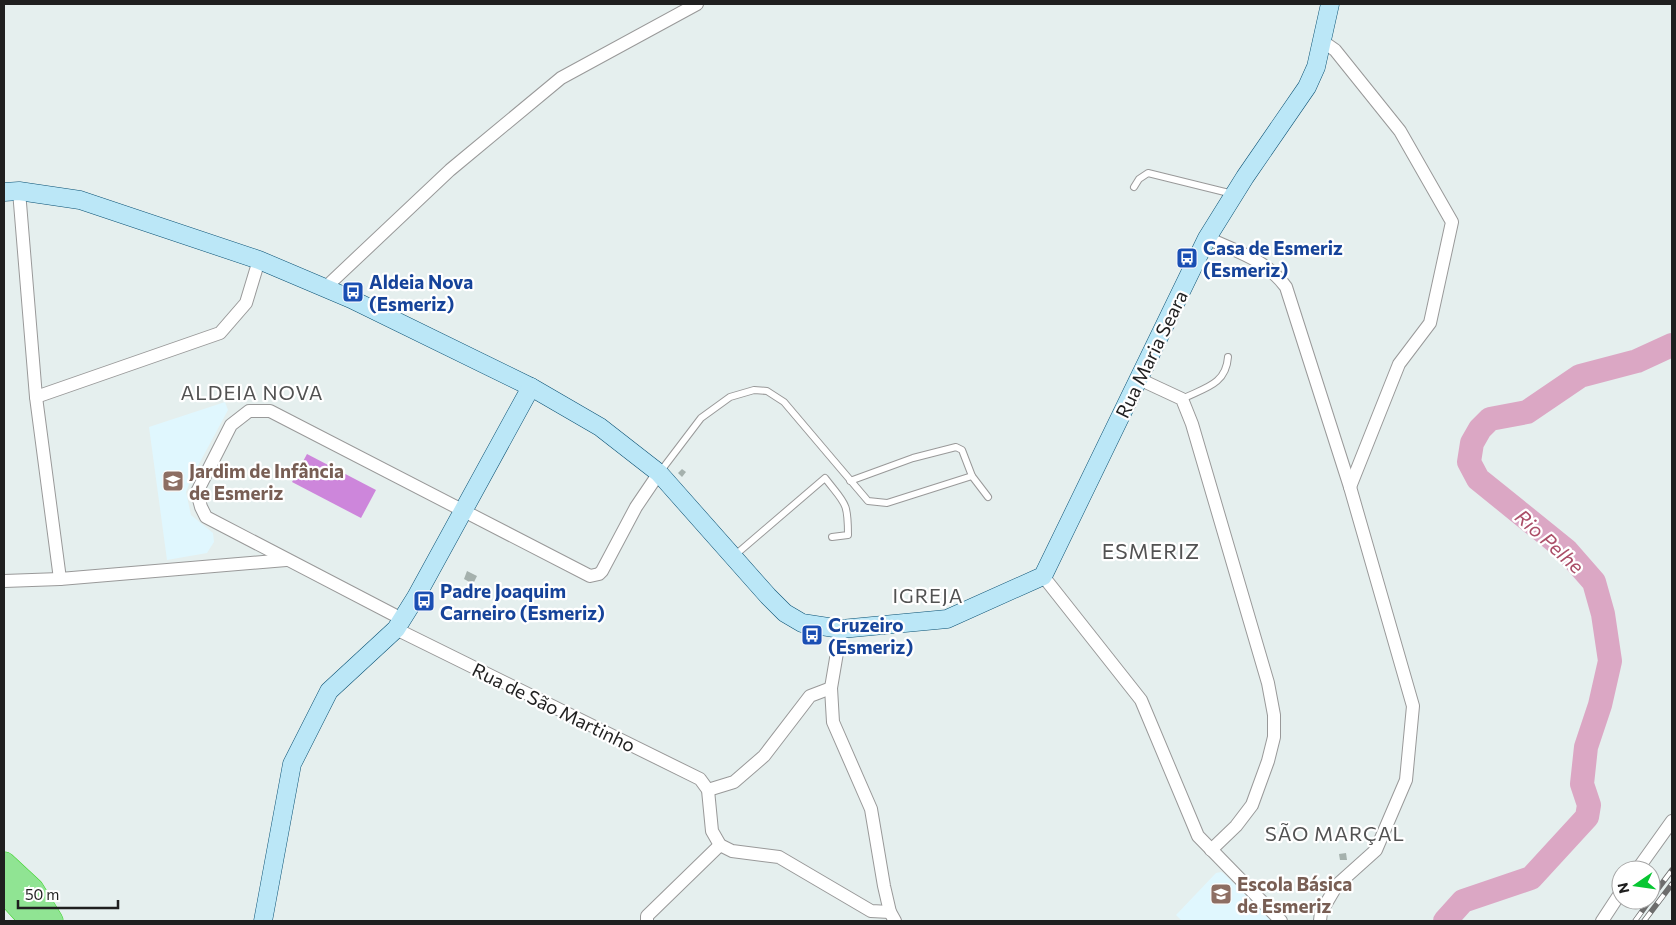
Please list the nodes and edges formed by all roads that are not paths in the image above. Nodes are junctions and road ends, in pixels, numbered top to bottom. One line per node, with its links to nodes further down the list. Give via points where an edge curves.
1 (697, 4): 9 (street, via 561,78 450,170)
2 (1330, 4): 3 (street, Rua Maria Seara)
3 (1322, 41): 6 (street, Rua Maria Seara, via 1307,87); 18 (street, via 1335,50 1400,131 1452,222 1430,323 1399,364)
4 (1134, 187): 6 (lane, via 1148,174)
5 (11, 192): 8 (street, via 80,200); 13 (street)
6 (1234, 194): 7 (street, Rua Maria Seara)
7 (1207, 238): 11 (street, Rua Maria Seara); 18 (street, via 1264,264 1286,287)
8 (259, 260): 9 (street); 13 (street, via 246,303 220,333)
9 (326, 287): 12 (street)
10 (1228, 357): 14 (lane, via 1227,371 1222,378)
11 (1138, 378): 14 (street); 24 (street, Rua Maria Seara)
12 (531, 387): 15 (street, via 600,427); 20 (street)
13 (36, 397): 25 (street)
14 (1182, 399): 33 (street, via 1268,682 1274,715 1274,737 1252,805)
15 (660, 473): 17 (lane, via 701,418 730,397 754,390 767,391 784,402); 20 (street, Rua de São Martinho, via 636,508 602,571 595,576); 22 (street)
16 (972, 476): 17 (lane, via 877,503 868,501); 17 (lane, via 962,450 950,447); 19 (lane)
17 (850, 481)
18 (1350, 487): 44 (street, via 1413,706 1403,789 1376,850 1337,885 1321,912)
19 (988, 497)
20 (464, 510): 23 (street, Rua de São Martinho, via 270,411 249,411 231,424 197,492 206,517); 27 (street)
21 (832, 537): 22 (lane, via 848,535 848,511 825,478)
22 (734, 557): 28 (street, via 785,613 815,627)
23 (286, 560): 25 (street); 27 (street, Rua de São Martinho)
24 (1044, 576): 28 (street, via 947,620); 33 (street, via 1141,700 1198,836)
25 (60, 579): 26 (street)
26 (4, 581)
27 (399, 624): 30 (street, Rua de São Martinho, via 700,779); 41 (street, via 329,691 292,764)
28 (841, 629): 29 (street)
29 (831, 688): 30 (street, via 810,696 764,756 734,782); 38 (street, via 833,722 871,809 884,886)
30 (708, 790): 32 (street, via 712,831)
31 (1672, 821): 34 (street)
32 (720, 845): 38 (street, via 732,852 779,857 871,911); 42 (street, via 647,916)
33 (1211, 850): 43 (street)
34 (1644, 860)
35 (4, 864): 40 (highway, via 32,890)
36 (4, 890): 39 (highway)
37 (1611, 907): 45 (street)
38 (893, 917)
39 (29, 921)
40 (51, 921)
41 (263, 921)
42 (647, 921)
43 (1281, 921)
44 (1320, 921)
45 (1602, 921)

